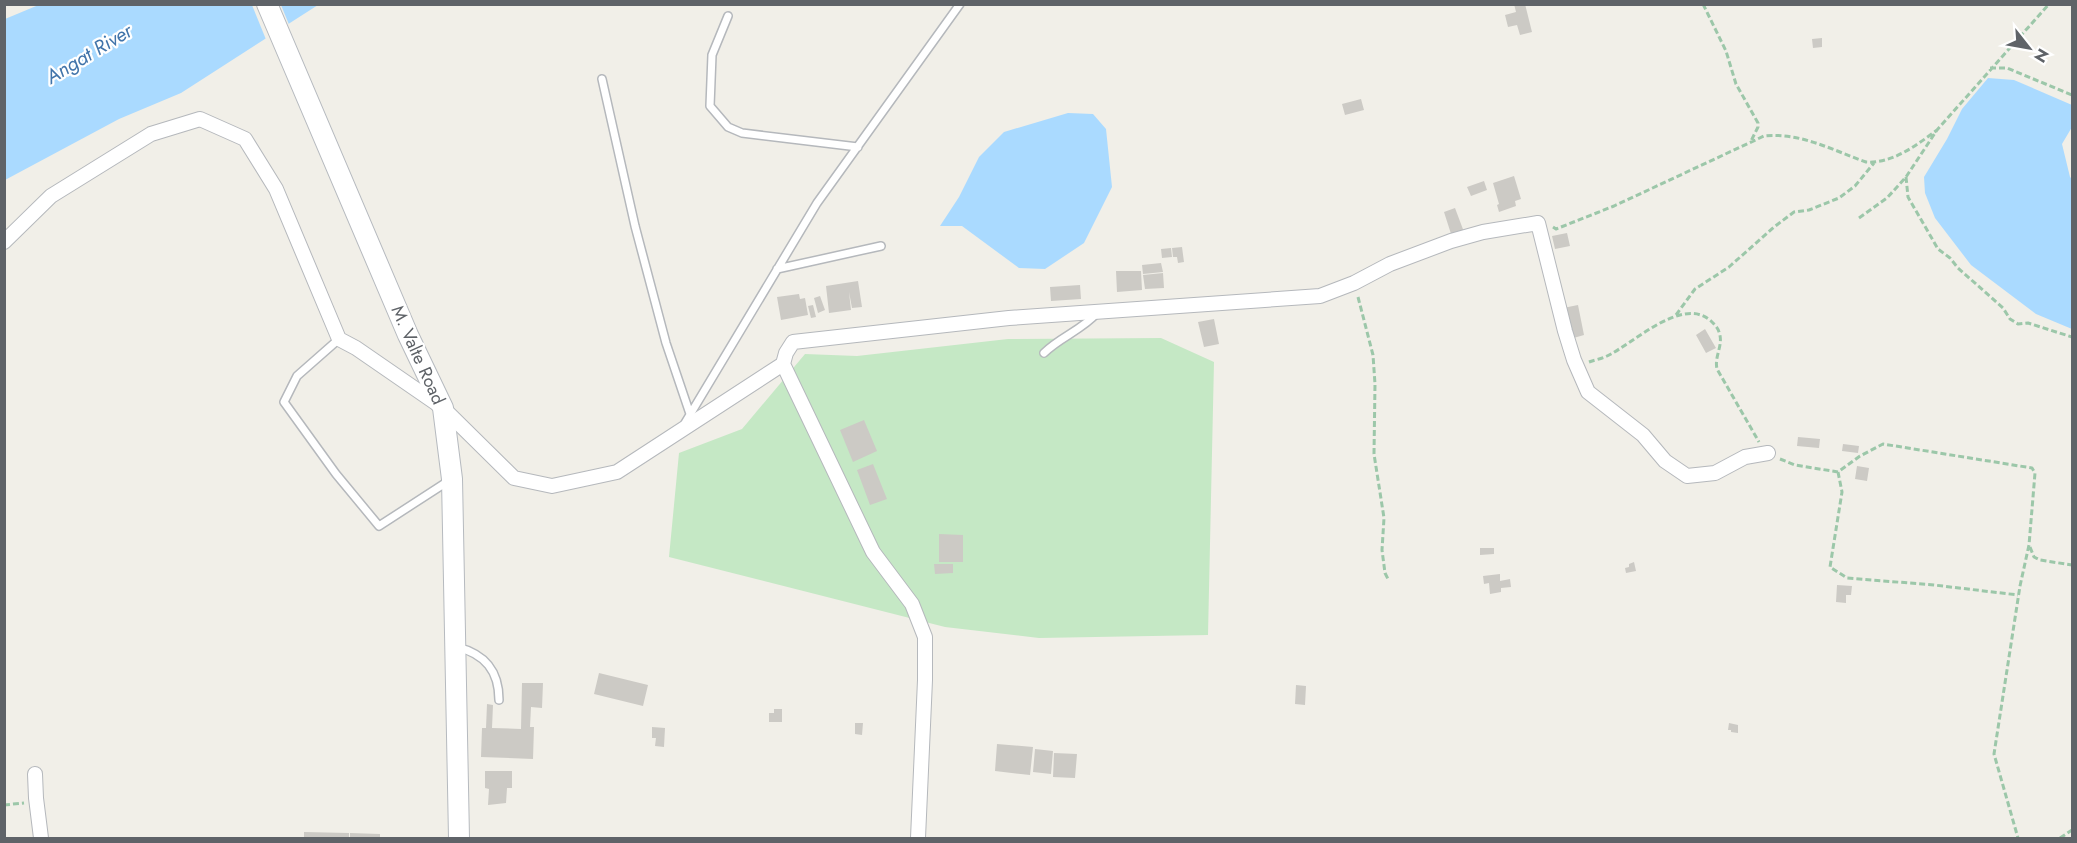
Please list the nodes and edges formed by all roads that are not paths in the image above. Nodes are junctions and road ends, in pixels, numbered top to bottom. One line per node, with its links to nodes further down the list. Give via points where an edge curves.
1 (267, 4): 13 (main road, M. Valte Road)
2 (960, 4): 5 (lane)
3 (728, 16): 5 (lane, via 712,55 710,106 728,127 742,133)
4 (602, 79): 14 (lane, via 638,237 666,343)
5 (858, 147): 8 (lane, via 817,202)
6 (4, 242): 10 (street, via 51,196 151,134 200,119 245,139 276,189)
7 (881, 246): 8 (lane)
8 (777, 269): 14 (lane)
9 (1099, 311): 11 (lane); 12 (street, via 793,342); 16 (street, via 1320,296 1451,241 1538,223 1574,360 1588,392 1687,476 1715,473 1745,457)
10 (339, 339): 13 (street); 17 (lane, via 297,376 284,402 336,474 380,526)
11 (1044, 353)
12 (783, 363): 15 (street); 23 (street, via 873,552 912,604 925,637)
13 (443, 408): 15 (street, via 514,478 552,486 617,472); 17 (main road, M. Valte Road)
14 (690, 414): 15 (lane)
15 (681, 431)
16 (1768, 453)
17 (452, 479): 18 (main road, M. Valte Road)
18 (454, 647): 19 (lane, via 470,650 489,665 496,676); 22 (main road, M. Valte Road)
19 (499, 700)
20 (35, 774): 21 (street)
21 (41, 838)
22 (459, 838)
23 (918, 838)

